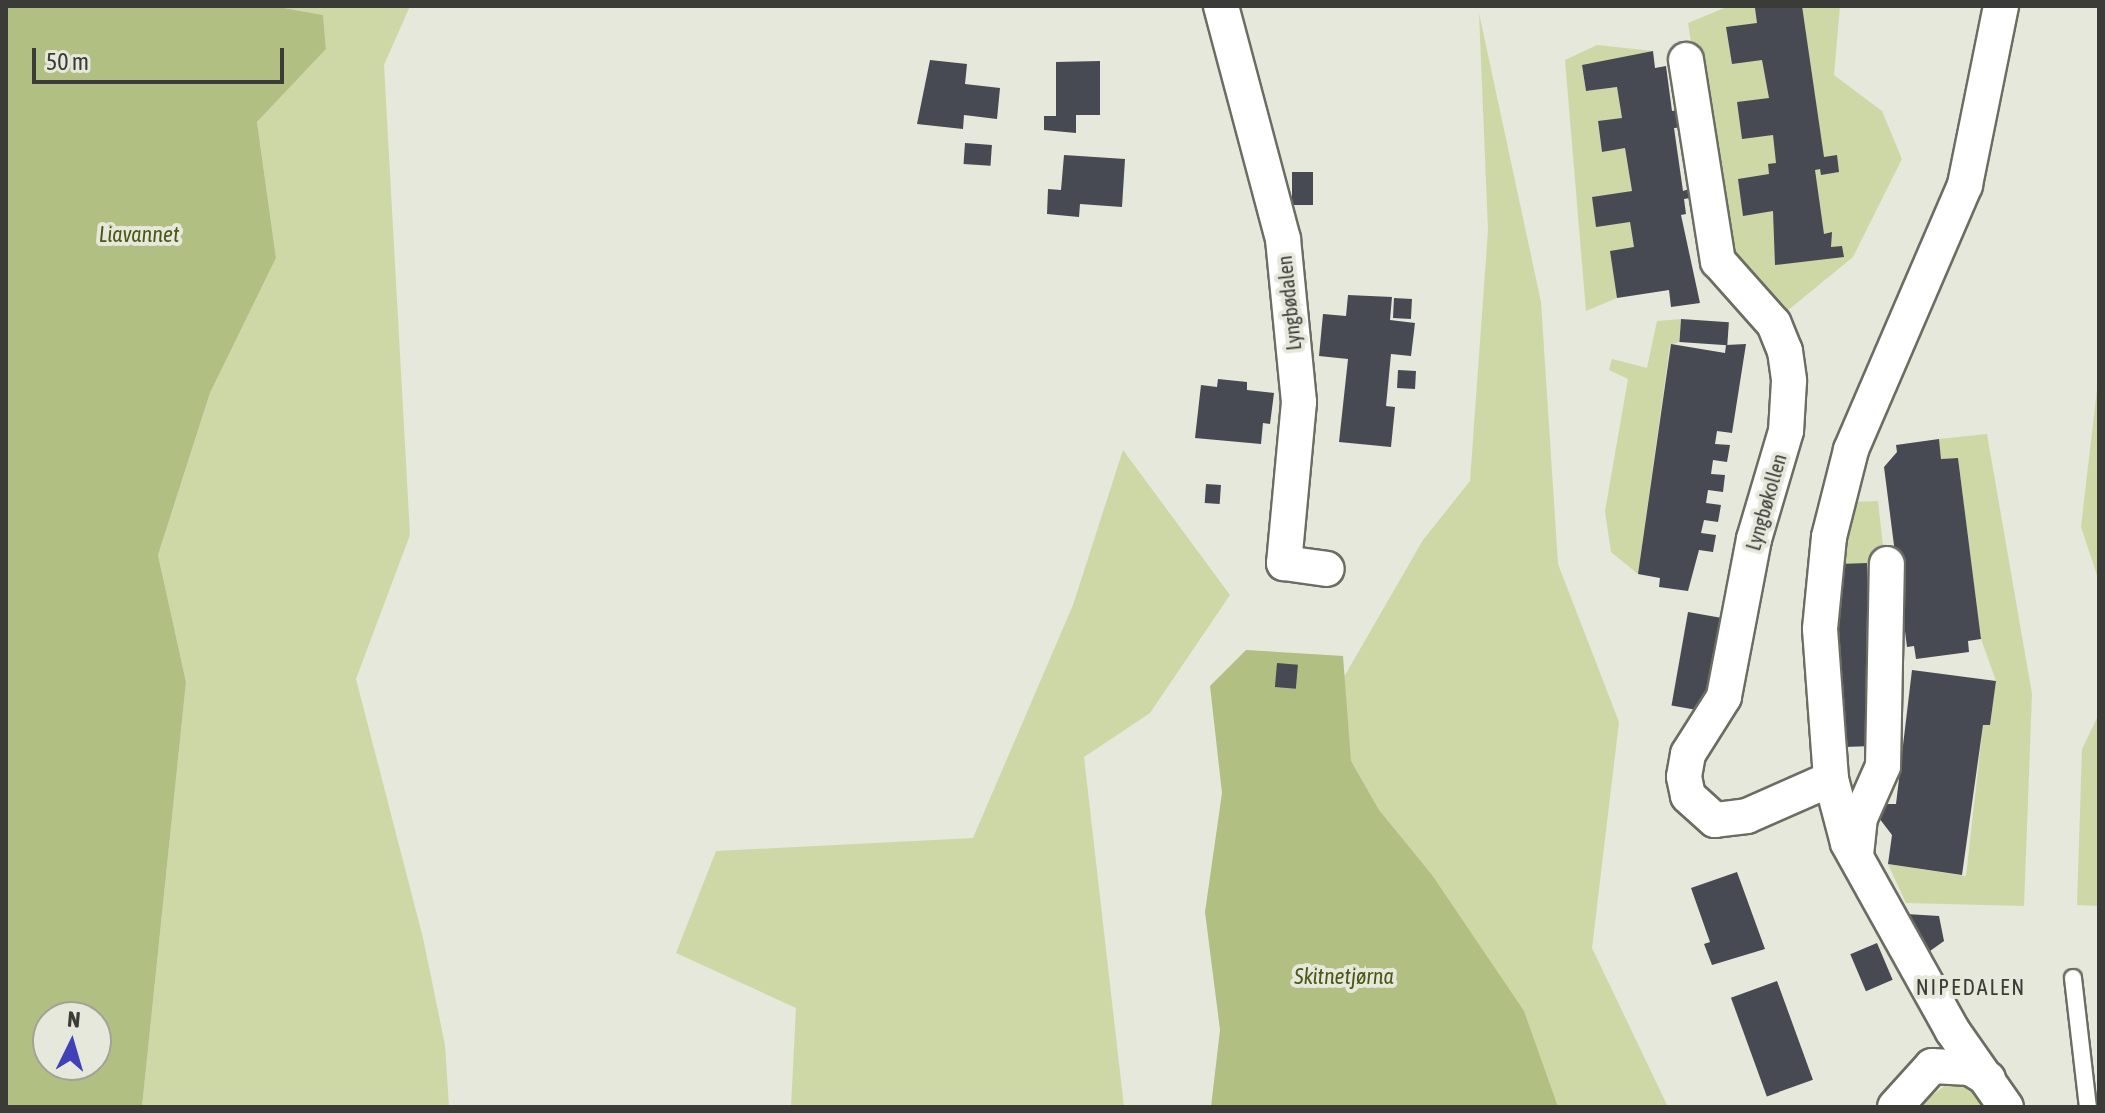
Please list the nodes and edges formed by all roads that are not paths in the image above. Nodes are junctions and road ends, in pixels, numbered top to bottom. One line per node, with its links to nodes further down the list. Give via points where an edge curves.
1 (1221, 6): 5 (street, Lyngbødalen, via 1283,239 1299,402 1284,563)
2 (2001, 6): 6 (street, via 1965,185 1864,412 1829,537 1820,629)
3 (1686, 60): 6 (street, Lyngbøkollen, via 1714,248 1730,278 1774,324 1789,381 1786,431 1754,539 1724,697 1688,754 1684,777 1688,796 1715,820 1747,816)
4 (1887, 564): 7 (street, via 1883,766 1860,818)
5 (1327, 569)
6 (1831, 779): 7 (street)
7 (1856, 860): 9 (street, via 1952,1030)
8 (2073, 978): 11 (lane)
9 (1998, 1093): 10 (street, via 1970,1068 1932,1066)
10 (1895, 1107)
11 (2088, 1107)

